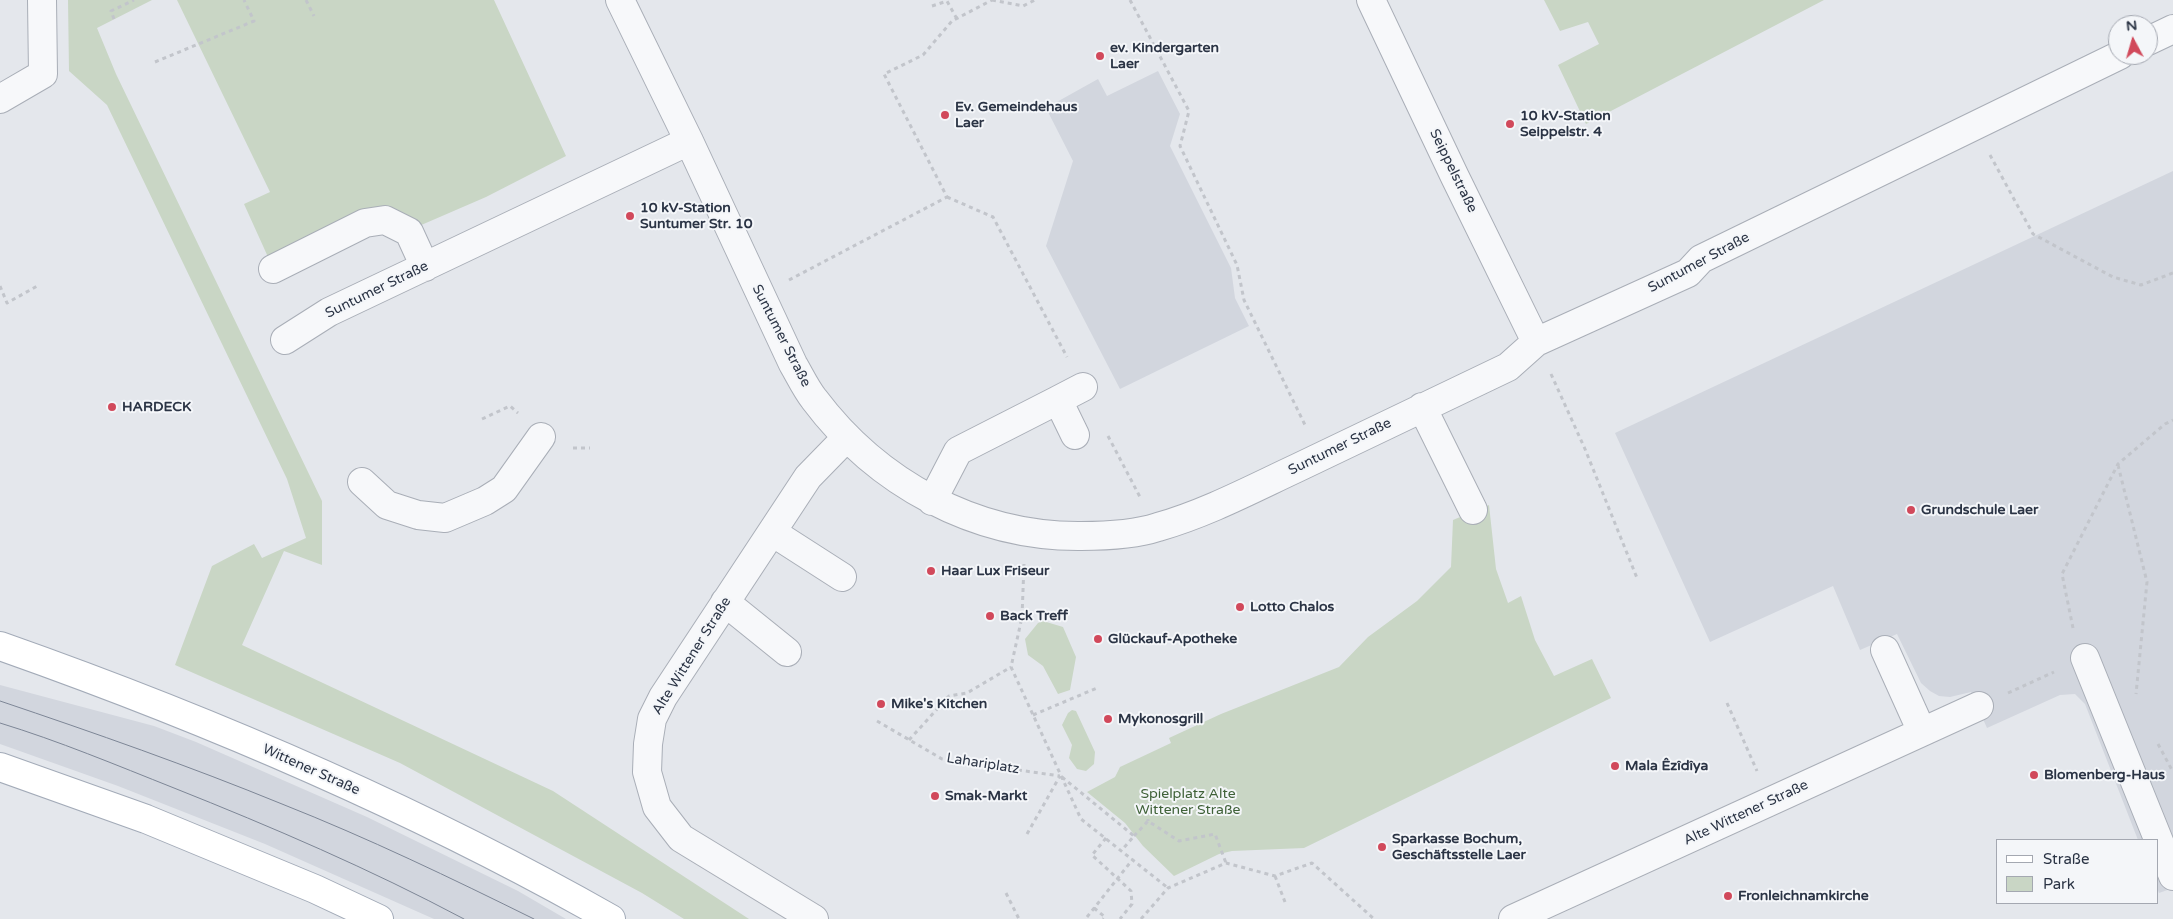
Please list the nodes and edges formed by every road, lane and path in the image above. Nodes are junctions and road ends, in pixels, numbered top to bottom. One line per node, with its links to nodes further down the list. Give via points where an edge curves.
1 (42, 0): 18 (street, via 43,74)
2 (134, 0): 12 (path, via 111,12)
3 (244, 0): 17 (path, via 254,21)
4 (306, 0): 11 (path)
5 (620, 0): 20 (street, Suntumer Straße)
6 (992, 0): 7 (path, via 1023,6); 13 (path)
7 (1035, 0)
8 (1130, 0): 37 (path, via 1189,111 1180,146 1237,265 1244,300)
9 (1371, 0): 29 (street, Seippelstraße)
10 (932, 6): 13 (path, via 948,1)
11 (314, 16)
12 (114, 19)
13 (957, 19): 21 (path, via 923,55 884,74)
14 (2173, 29): 15 (street)
15 (2158, 36)
16 (2108, 61): 19 (street, Suntumer Straße)
17 (155, 62)
18 (0, 98)
19 (1974, 126): 24 (path, via 2033,234 2113,277 2141,285); 29 (street, Suntumer Straße, via 1701,259 1688,273)
20 (689, 141): 22 (street, Suntumer Straße); 27 (street, Suntumer Straße)
21 (947, 197): 27 (path); 30 (path, via 993,217)
22 (425, 267): 23 (street, via 409,232 385,220 365,223); 28 (street, Suntumer Straße, via 329,312)
23 (273, 269)
24 (2173, 273)
25 (39, 285): 26 (path, via 7,303)
26 (0, 286)
27 (760, 295): 36 (street, Suntumer Straße, via 813,399)
28 (284, 340)
29 (1536, 342): 32 (street, Suntumer Straße, via 1508,367); 46 (path, via 1585,449)
30 (1083, 386): 31 (street); 42 (path)
31 (1058, 400): 34 (street); 40 (street, via 958,451)
32 (1422, 407): 37 (street, Suntumer Straße); 41 (street)
33 (2173, 420): 38 (path)
34 (1075, 434)
35 (542, 436): 39 (street, via 504,489 486,502 444,518 418,515 387,505)
36 (847, 437): 40 (street, Suntumer Straße, via 881,467); 43 (street, Alte Wittener Straße, via 808,477)
37 (1321, 456): 42 (street, Suntumer Straße, via 1220,504)
38 (2118, 464): 51 (path, via 2062,574 2075,640); 57 (path, via 2148,582 2136,698)
39 (362, 482)
40 (932, 501): 44 (street, Suntumer Straße, via 968,517)
41 (1473, 510)
42 (1157, 528): 44 (street, Suntumer Straße, via 1108,536)
43 (772, 532): 45 (street); 47 (street, Alte Wittener Straße)
44 (1025, 532): 52 (path, via 1022,617)
45 (842, 577)
46 (1637, 578)
47 (725, 602): 50 (street); 82 (street, Alte Wittener Straße, via 652,719 647,772 657,807 681,838)
48 (0, 646): 81 (main road, Wittener Straße, via 183,714 335,780 535,876)
49 (1885, 650): 59 (street)
50 (787, 652)
51 (2085, 658): 55 (path); 57 (street)
52 (1011, 667): 56 (path); 60 (path, via 967,693 949,696)
53 (1097, 688): 56 (path)
54 (1727, 703): 64 (path)
55 (1978, 706): 59 (street, Alte Wittener Straße)
56 (1033, 715): 62 (path)
57 (2109, 717): 73 (street)
58 (877, 721): 60 (path, Lahariplatz)
59 (1922, 732): 64 (street, Alte Wittener Straße)
60 (910, 740): 62 (path, Lahariplatz, via 942,759)
61 (0, 767): 80 (main road, via 146,819)
62 (1061, 776): 66 (path); 67 (path); 68 (path, via 1082,818)
63 (1147, 796): 65 (path)
64 (1771, 801): 88 (street, Alte Wittener Straße, via 1727,812 1590,874)
65 (1148, 821): 67 (path); 71 (path, via 1179,841 1215,834)
66 (1027, 834)
67 (1134, 836): 69 (path)
68 (1106, 838): 69 (path); 74 (path, via 1092,855)
69 (1122, 850): 70 (path)
70 (1133, 859): 74 (path); 75 (path)
71 (1226, 863): 72 (path); 75 (path)
72 (1275, 876): 77 (path); 87 (path, via 1312,863)
73 (2173, 876)
74 (1117, 878): 78 (path); 85 (path, via 1131,891 1132,904)
75 (1168, 888): 86 (path)
76 (1006, 893): 83 (path)
77 (1285, 902)
78 (1094, 908): 79 (path); 84 (path, via 1105,917)
79 (1087, 917)
80 (379, 919)
81 (611, 919)
82 (814, 919)
83 (1019, 919)
84 (1103, 919)
85 (1120, 919)
86 (1141, 919)
87 (1374, 919)
88 (1513, 919)

